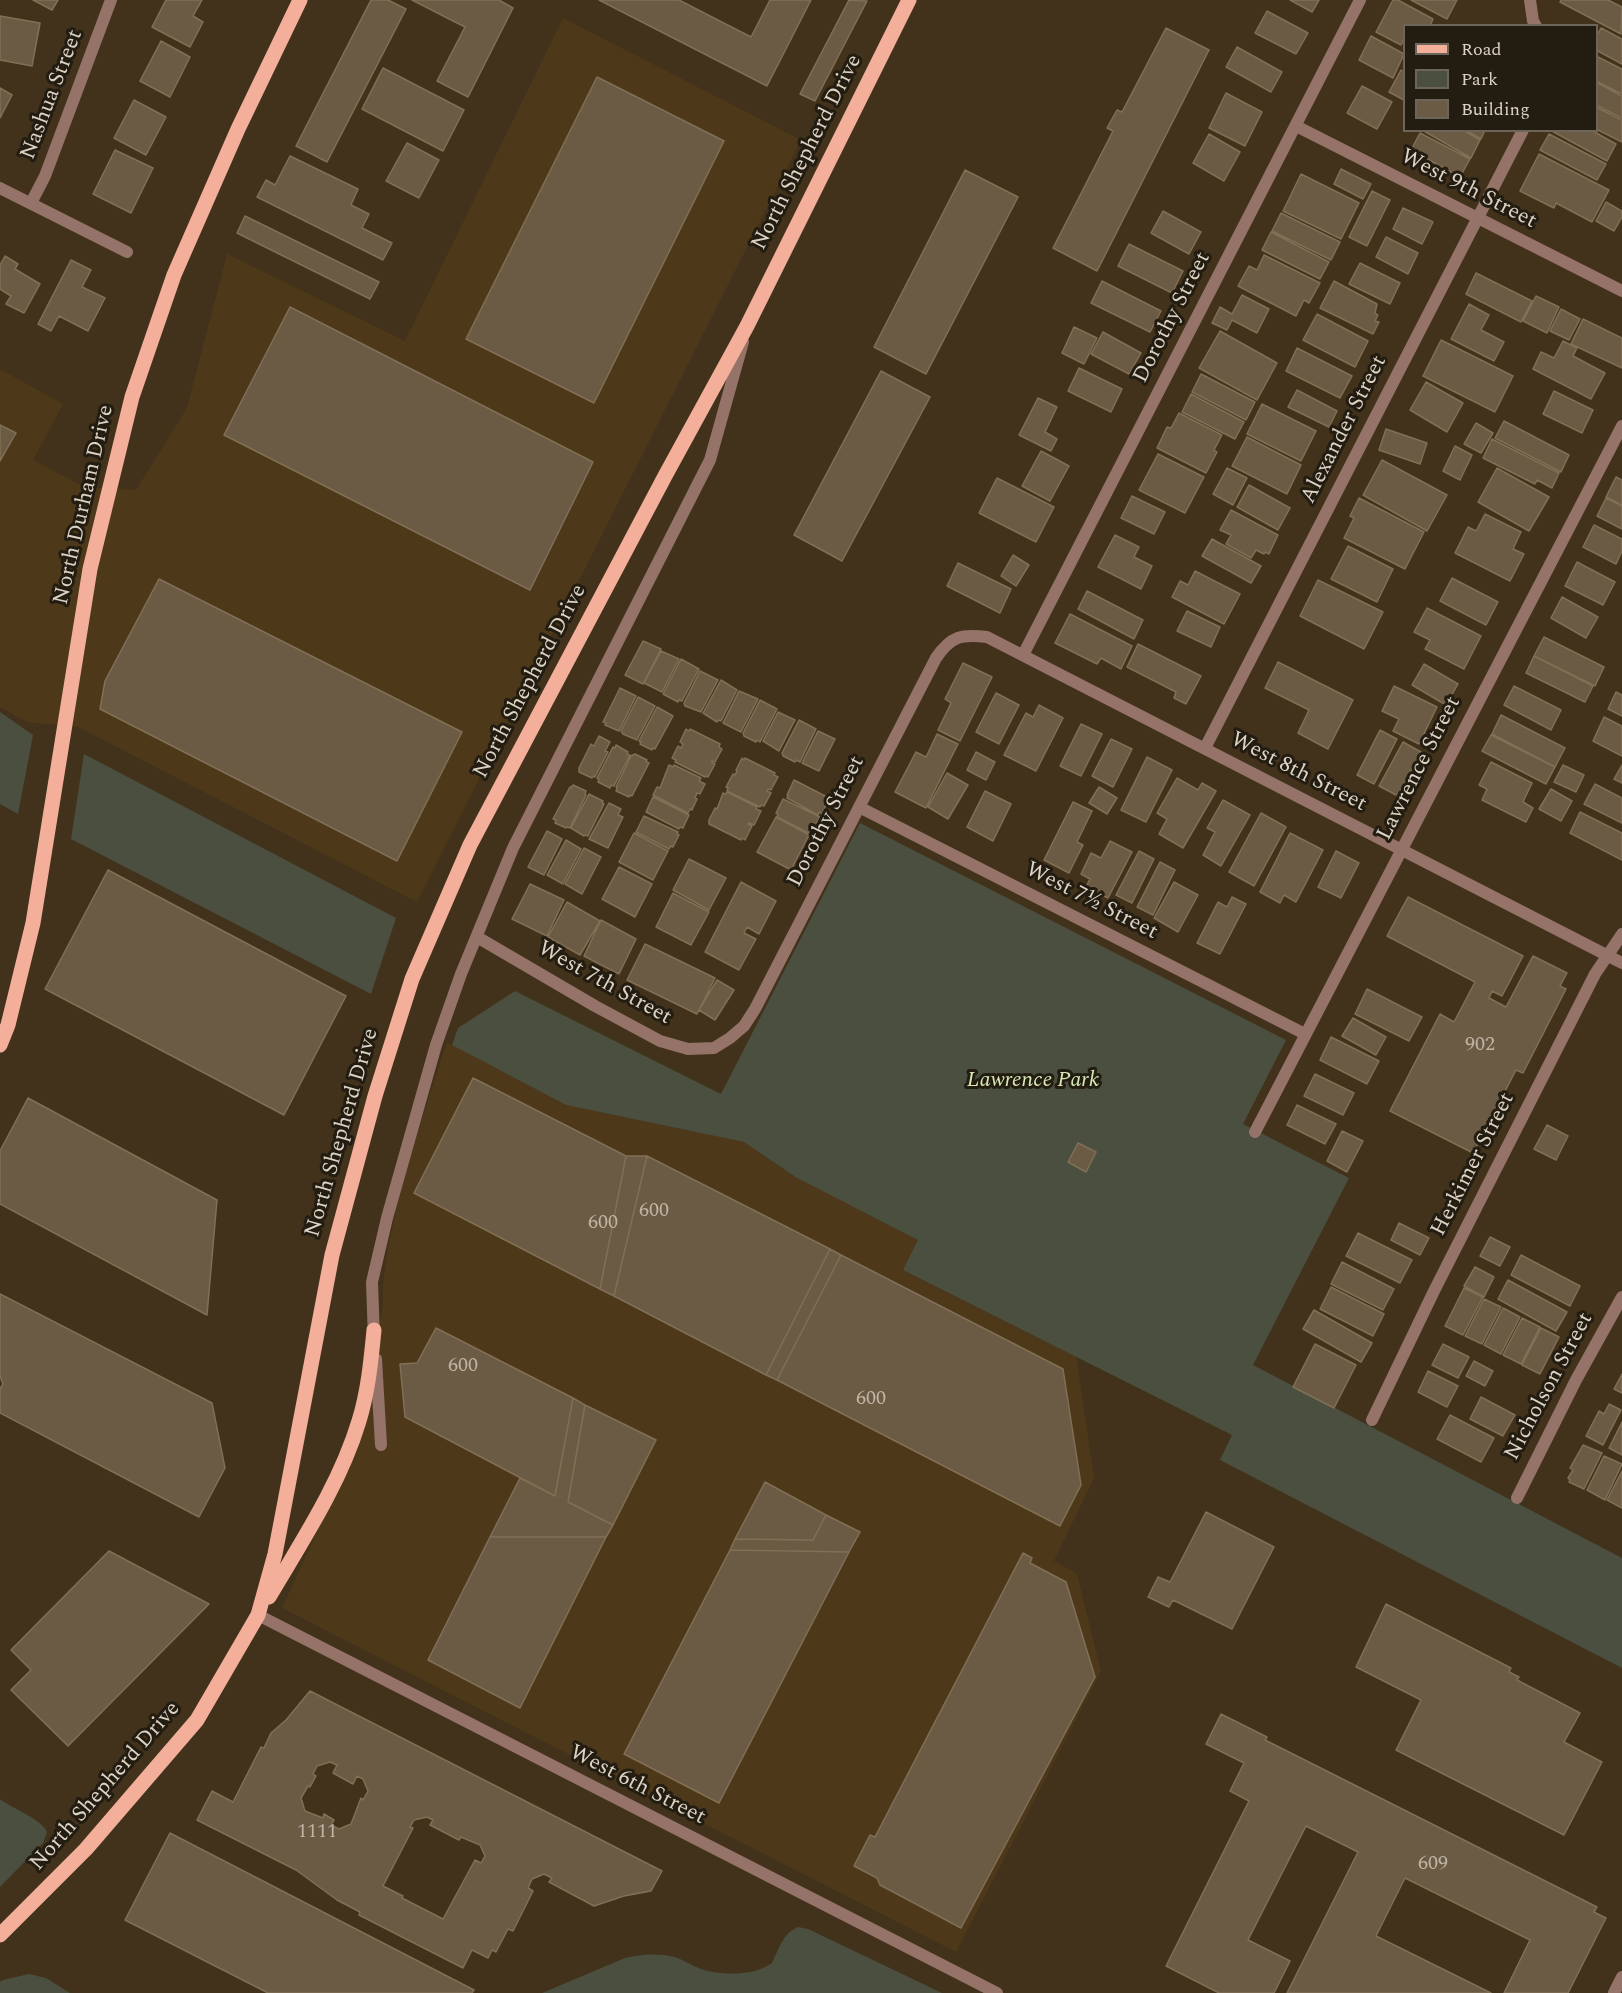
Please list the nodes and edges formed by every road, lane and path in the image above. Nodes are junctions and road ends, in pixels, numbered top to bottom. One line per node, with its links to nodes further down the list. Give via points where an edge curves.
1 (111, 0): 10 (street, Nashua Street, via 45,176)
2 (300, 0): 27 (main road, North Durham Drive, via 174,275 132,397 90,569 33,923)
3 (909, 0): 14 (main road, North Shepherd Drive)
4 (1360, 0): 7 (street, Dorothy Street)
5 (1530, 0): 6 (street)
6 (1535, 24)
7 (1296, 126): 11 (street, West 9th Street); 17 (street, Dorothy Street)
8 (1522, 132): 11 (street, Alexander Street)
9 (0, 188): 10 (street)
10 (31, 203): 12 (street)
11 (1477, 218): 13 (street, West 9th Street); 18 (street, Alexander Street)
12 (127, 252)
13 (1622, 291)
14 (747, 326): 22 (street, North Shepherd Drive, via 710,460 513,848); 34 (main road, North Shepherd Drive, via 470,845 412,979 332,1255 275,1554)
15 (1622, 426): 20 (street, Lawrence Street)
16 (951, 641): 17 (street, West 8th Street, via 971,635 987,637); 19 (street, Dorothy Street, via 936,658)
17 (1023, 656): 18 (street, West 8th Street)
18 (1205, 748): 20 (street, West 8th Street)
19 (859, 807): 25 (street, Dorothy Street); 26 (street, West 7½ Street)
20 (1402, 850): 23 (street, West 8th Street); 26 (street, Lawrence Street)
21 (1622, 934): 23 (street, Herkimer Street)
22 (477, 937): 25 (street, West 7th Street, via 660,1041 688,1049 714,1048); 30 (street, North Shepherd Drive, via 436,1045 387,1218 372,1282)
23 (1607, 956): 24 (street, West 8th Street); 31 (street, Herkimer Street, via 1589,984)
24 (1622, 963)
25 (744, 1026)
26 (1305, 1034): 28 (street, Lawrence Street)
27 (0, 1046)
28 (1255, 1132)
29 (1622, 1297): 33 (street, Nicholson Street)
30 (374, 1330): 32 (street, North Shepherd Drive); 34 (main road, via 360,1420 344,1463)
31 (1371, 1420)
32 (381, 1445)
33 (1517, 1498)
34 (258, 1615): 35 (main road, North Shepherd Drive, via 197,1720 86,1849); 37 (street, West 6th Street)
35 (0, 1935)
36 (1622, 1977): 38 (street)
37 (997, 1993)
38 (1614, 1993)

